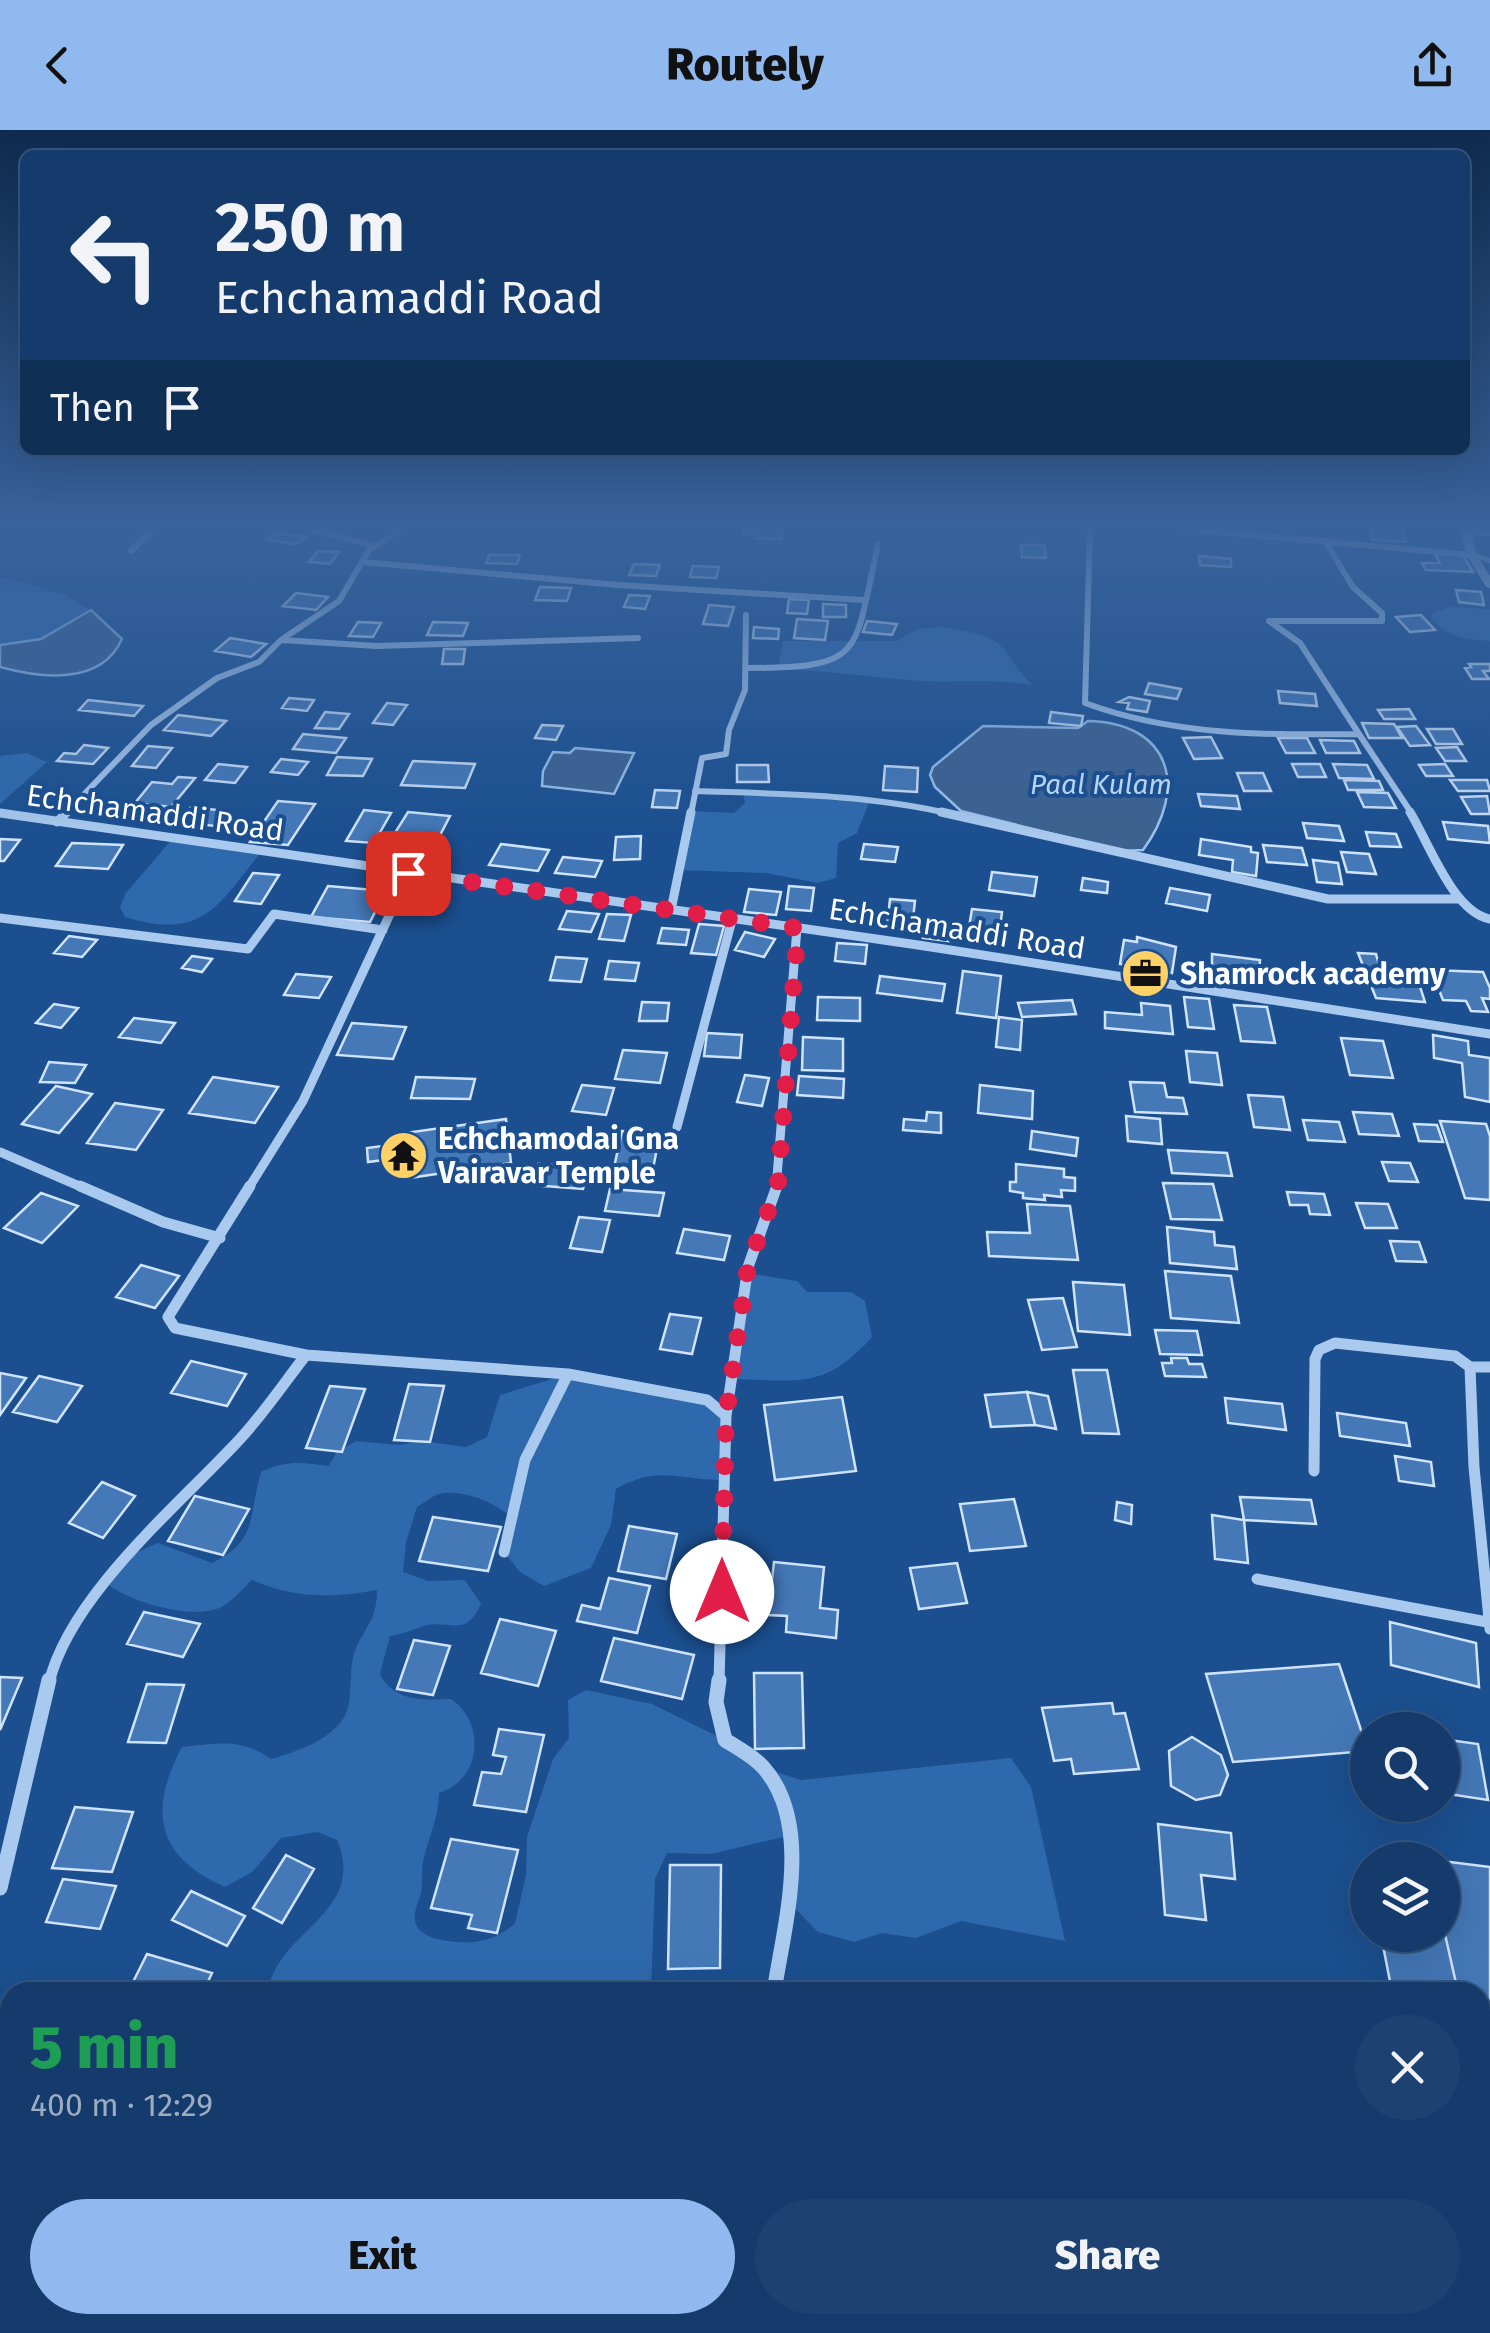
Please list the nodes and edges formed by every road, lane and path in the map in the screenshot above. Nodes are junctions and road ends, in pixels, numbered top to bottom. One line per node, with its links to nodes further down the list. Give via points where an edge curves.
1 (293, 632): 7 (street)
2 (745, 632): 8 (street)
3 (858, 632): 8 (street, via 848,652 826,664)
4 (1087, 632): 9 (street, via 1085,702 1122,719 1260,734)
5 (1284, 632): 9 (street, via 1300,643)
6 (638, 638): 7 (street, via 376,646)
7 (281, 640): 12 (street, via 258,662 217,678 151,725)
8 (744, 668): 10 (street, via 745,690 726,754 702,758)
9 (1359, 734): 14 (street)
10 (696, 791): 14 (street, via 922,807 1328,899); 15 (street)
11 (0, 813): 12 (street, Echchamaddi Road)
12 (56, 822): 13 (street, Echchamaddi Road)
13 (408, 873): 15 (street, Echchamaddi Road); 20 (street)
14 (1459, 898): 17 (street, via 1474,916)
15 (671, 910): 18 (street, Echchamaddi Road)
16 (0, 918): 20 (street, via 248,949 274,914)
17 (1490, 919)
18 (732, 920): 19 (street, Echchamaddi Road); 22 (street)
19 (798, 928): 21 (street, Echchamaddi Road); 29 (street, via 778,1184 748,1267)
20 (383, 930): 24 (street, via 303,1101)
21 (1490, 1034)
22 (678, 1127)
23 (0, 1152): 24 (street, via 163,1222)
24 (220, 1238): 25 (street, via 168,1317 175,1328)
25 (306, 1355): 28 (street); 34 (street, via 244,1434 95,1593 56,1657)
26 (1470, 1367): 27 (street); 30 (street, via 1455,1356 1335,1344 1319,1350); 33 (street)
27 (1490, 1367)
28 (568, 1374): 29 (street, via 707,1400); 31 (street, via 525,1460)
29 (726, 1416): 35 (street, via 716,1702 725,1740 764,1768 780,1794 792,1850)
30 (1314, 1471)
31 (504, 1552)
32 (1257, 1580): 33 (street)
33 (1488, 1626)
34 (0, 1888)
35 (775, 1982)

